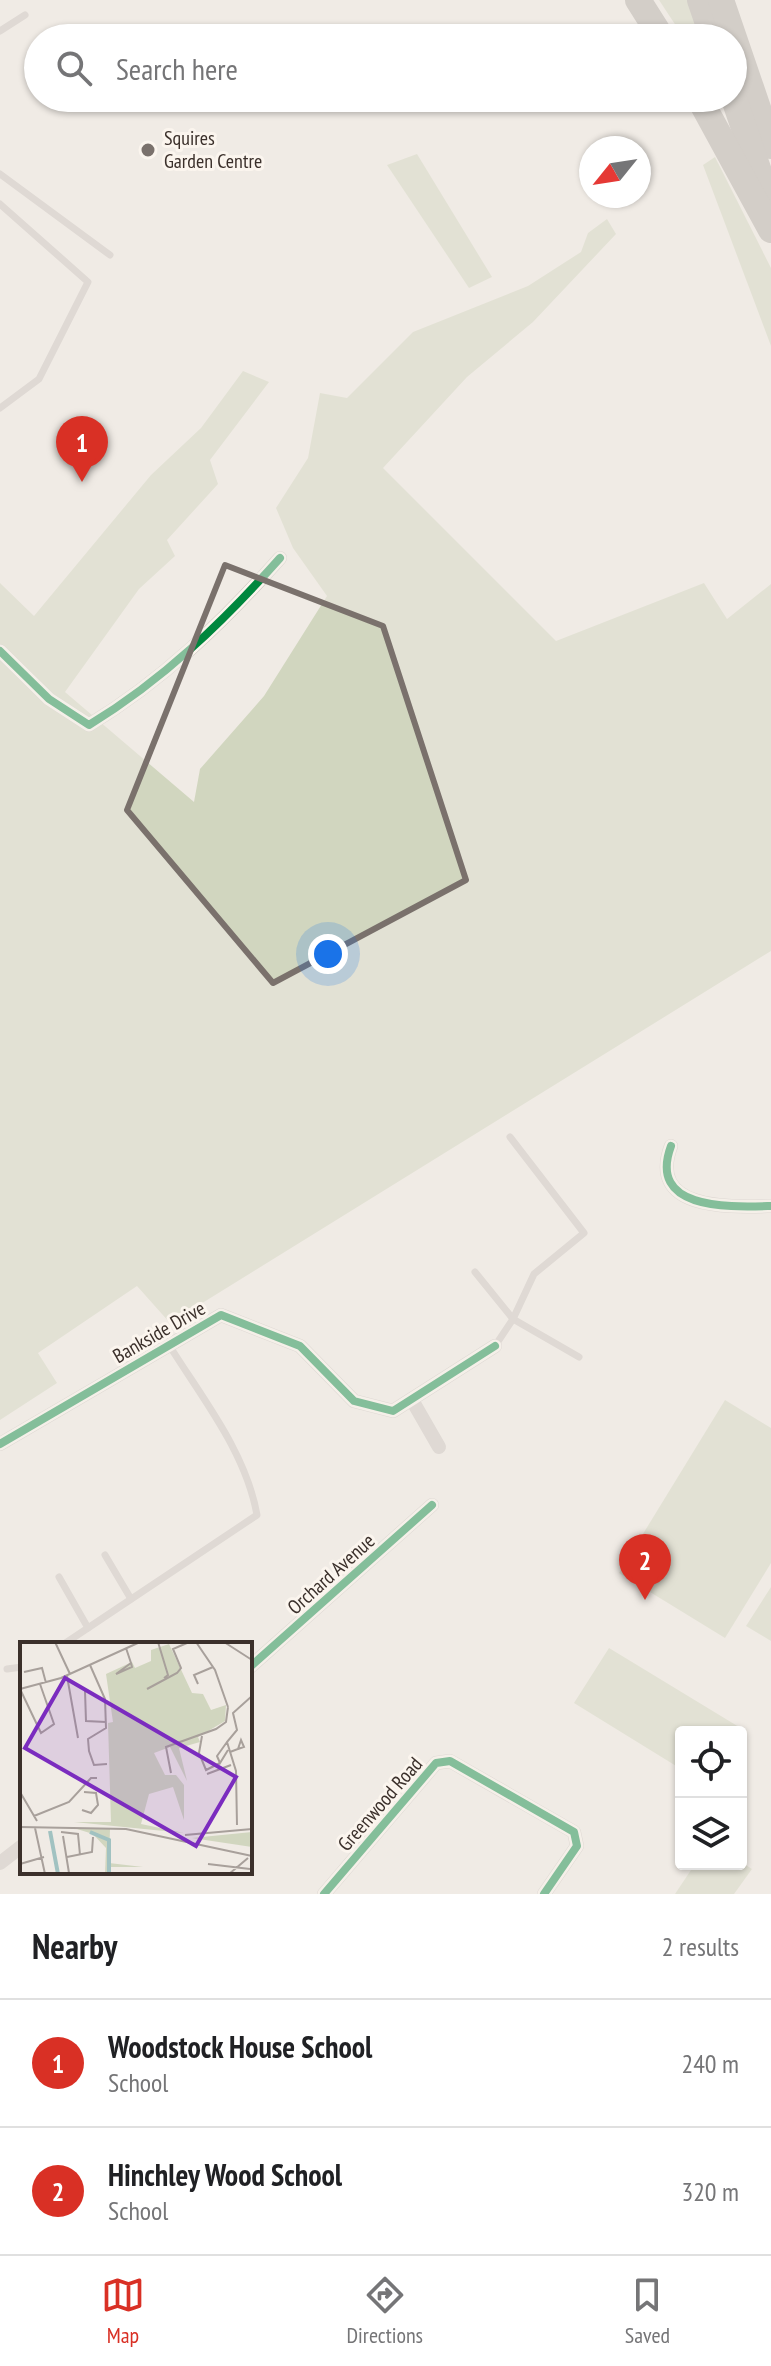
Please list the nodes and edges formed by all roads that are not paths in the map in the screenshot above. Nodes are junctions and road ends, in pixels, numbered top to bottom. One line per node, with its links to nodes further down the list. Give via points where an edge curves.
1 (638, 0): 5 (highway)
2 (700, 0): 6 (highway)
3 (721, 0): 7 (highway)
4 (25, 15): 8 (lane)
5 (653, 24)
6 (708, 24)
7 (729, 24)
8 (0, 31)
9 (747, 76): 12 (highway)
10 (707, 112): 16 (highway)
11 (739, 112): 15 (highway)
12 (771, 146)
13 (0, 174): 17 (lane)
14 (0, 204): 18 (lane, via 88,282 39,379)
15 (771, 206)
16 (771, 230)
17 (110, 255)
18 (0, 408)
19 (280, 558): 20 (street, via 222,624 133,698 89,725 49,699)
20 (0, 651)
21 (510, 1137): 25 (lane, via 584,1233 534,1274)
22 (671, 1146): 23 (street, via 664,1166 680,1193 702,1204)
23 (771, 1206)
24 (475, 1272): 25 (lane)
25 (513, 1319): 27 (lane); 28 (lane)
26 (169, 1345): 29 (street, Bankside Drive, via 221,1315 300,1346 354,1401 393,1411); 30 (street, Bankside Drive); 35 (lane, via 236,1452 257,1515)
27 (495, 1346): 29 (street, Bankside Drive)
28 (579, 1357)
29 (412, 1400): 31 (street)
30 (0, 1444)
31 (439, 1447)
32 (432, 1505): 38 (street, Orchard Avenue)
33 (105, 1555): 35 (lane)
34 (59, 1577): 36 (lane)
35 (131, 1599): 36 (lane)
36 (88, 1628): 37 (lane)
37 (67, 1642)
38 (252, 1665)
39 (20, 1667): 40 (lane)
40 (7, 1669)
41 (20, 1848): 42 (street)
42 (0, 1863)
43 (324, 1894): 44 (street, Greenwood Road, via 436,1763 450,1761 574,1832 577,1846)
44 (544, 1894)

